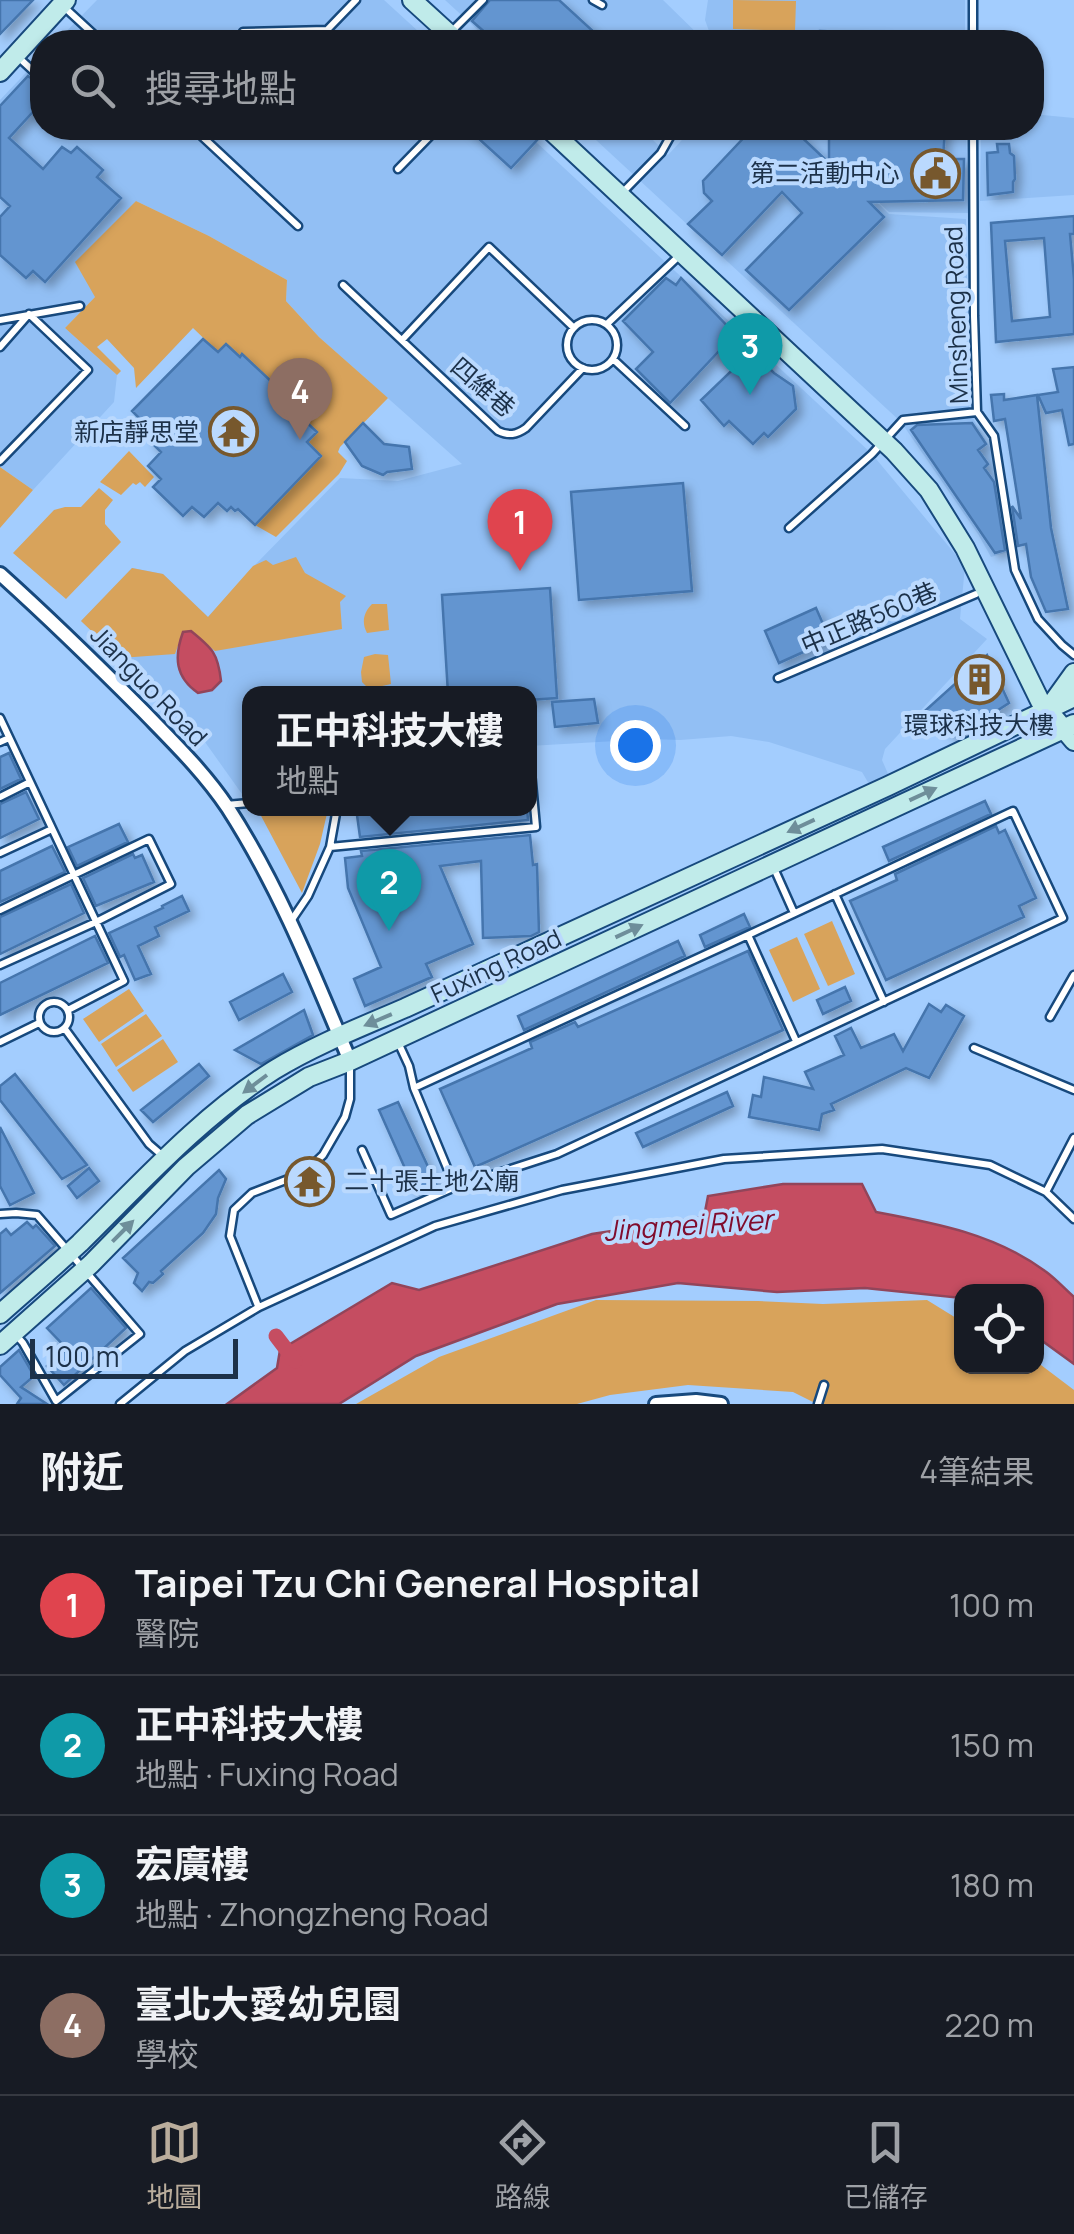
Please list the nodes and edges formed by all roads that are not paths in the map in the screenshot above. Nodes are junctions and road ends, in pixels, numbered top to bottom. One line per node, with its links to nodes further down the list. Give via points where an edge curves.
1 (356, 0): 10 (lane)
2 (412, 0): 11 (main road)
3 (483, 0): 12 (lane)
4 (593, 0): 7 (lane)
5 (973, 0): 13 (lane)
6 (64, 2): 8 (main road); 9 (lane)
7 (602, 5)
8 (39, 30)
9 (91, 30)
10 (327, 30)
11 (444, 30)
12 (459, 30)
13 (973, 30)
14 (30, 40): 15 (main road)
15 (16, 55): 16 (lane); 17 (main road)
16 (30, 68)
17 (0, 72)
18 (206, 140): 25 (lane)
19 (426, 140): 23 (lane)
20 (561, 140): 24 (main road)
21 (668, 140): 24 (lane)
22 (973, 140): 37 (lane, Minsheng Road)
23 (398, 169)
24 (620, 195): 26 (main road)
25 (298, 226)
26 (682, 253): 31 (lane); 39 (main road)
27 (344, 285): 33 (lane, 四維巷)
28 (80, 306): 29 (lane)
29 (29, 314): 30 (lane); 34 (lane); 40 (lane, via 88,370)
30 (0, 320)
31 (607, 324): 32 (lane, via 586,320); 35 (lane, via 618,344)
32 (574, 328): 33 (lane, via 489,247); 36 (lane, via 568,350)
33 (402, 340): 36 (lane, 四維巷, via 506,435 526,428)
34 (0, 347)
35 (613, 360): 36 (lane, via 599,369); 38 (lane)
36 (583, 368)
37 (976, 412): 39 (lane, via 903,420); 44 (lane, Minsheng Road, via 994,436 1016,570 1038,618)
38 (685, 426)
39 (884, 441): 41 (lane); 48 (main road, via 948,519)
40 (0, 460)
41 (788, 528)
42 (0, 574): 56 (street, Jianguo Road, via 70,636)
43 (976, 594): 46 (lane, 中正路560巷)
44 (1074, 655)
45 (1074, 673): 48 (main road)
46 (778, 678)
47 (1074, 697): 48 (main road, Fuxing Road)
48 (1048, 710): 50 (main road); 77 (main road, Fuxing Road, one-way to 77)
49 (0, 718): 51 (lane)
50 (1070, 731): 62 (main road, Fuxing Road, one-way to 50)
51 (10, 738): 52 (lane); 53 (lane)
52 (0, 742)
53 (30, 782): 54 (lane); 59 (lane)
54 (0, 797)
55 (242, 803): 56 (lane)
56 (226, 805): 68 (street, Jianguo Road)
57 (335, 816): 60 (lane)
58 (535, 816): 60 (lane, via 536,827)
59 (52, 829): 61 (lane); 63 (lane)
60 (330, 847): 68 (lane)
61 (0, 854)
62 (772, 864): 66 (lane); 78 (main road, Fuxing Road, one-way to 62)
63 (74, 874): 65 (lane); 67 (lane); 67 (lane, via 150,838 170,884)
64 (835, 894): 66 (lane); 72 (lane); 72 (lane, via 1013,811 1062,918)
65 (0, 910)
66 (794, 913): 69 (lane)
67 (96, 922): 70 (lane); 73 (lane, via 124,981)
68 (291, 922): 77 (street, Jianguo Road)
69 (748, 936): 80 (lane); 83 (lane)
70 (0, 965)
71 (1074, 975): 74 (lane)
72 (884, 1002): 80 (lane)
73 (68, 1010): 75 (lane, via 50,1002); 76 (lane)
74 (1050, 1018)
75 (40, 1023): 76 (lane, via 51,1032); 79 (lane)
76 (65, 1029): 87 (lane)
77 (340, 1036): 82 (street, Jianguo Road); 87 (main road, Fuxing Road, one-way to 87, via 273,1071)
78 (397, 1040): 82 (main road, Fuxing Road); 83 (lane)
79 (0, 1042)
80 (796, 1042): 88 (lane, via 557,1154)
81 (974, 1048): 84 (lane)
82 (350, 1062): 93 (main road, Fuxing Road, one-way to 82, via 248,1115 309,1077); 94 (lane, via 350,1099 323,1155 234,1210 230,1236)
83 (414, 1088): 88 (lane)
84 (1074, 1090)
85 (1074, 1138): 89 (lane)
86 (362, 1150): 88 (lane, via 391,1215)
87 (165, 1158): 92 (main road, Fuxing Road)
88 (455, 1187)
89 (1046, 1192): 91 (lane); 94 (lane, via 990,1165 882,1148 724,1160 562,1190 436,1226)
90 (0, 1214): 92 (lane, via 36,1216)
91 (1074, 1218)
92 (69, 1252): 93 (lane); 95 (main road, Fuxing Road)
93 (84, 1270): 96 (main road, Fuxing Road); 96 (lane, via 140,1334 56,1401 23,1342)
94 (258, 1307): 98 (lane, via 184,1351)
95 (0, 1314)
96 (7, 1339)
97 (824, 1385): 101 (lane)
98 (120, 1404)
99 (656, 1404): 100 (street)
100 (721, 1404)
101 (818, 1404)

